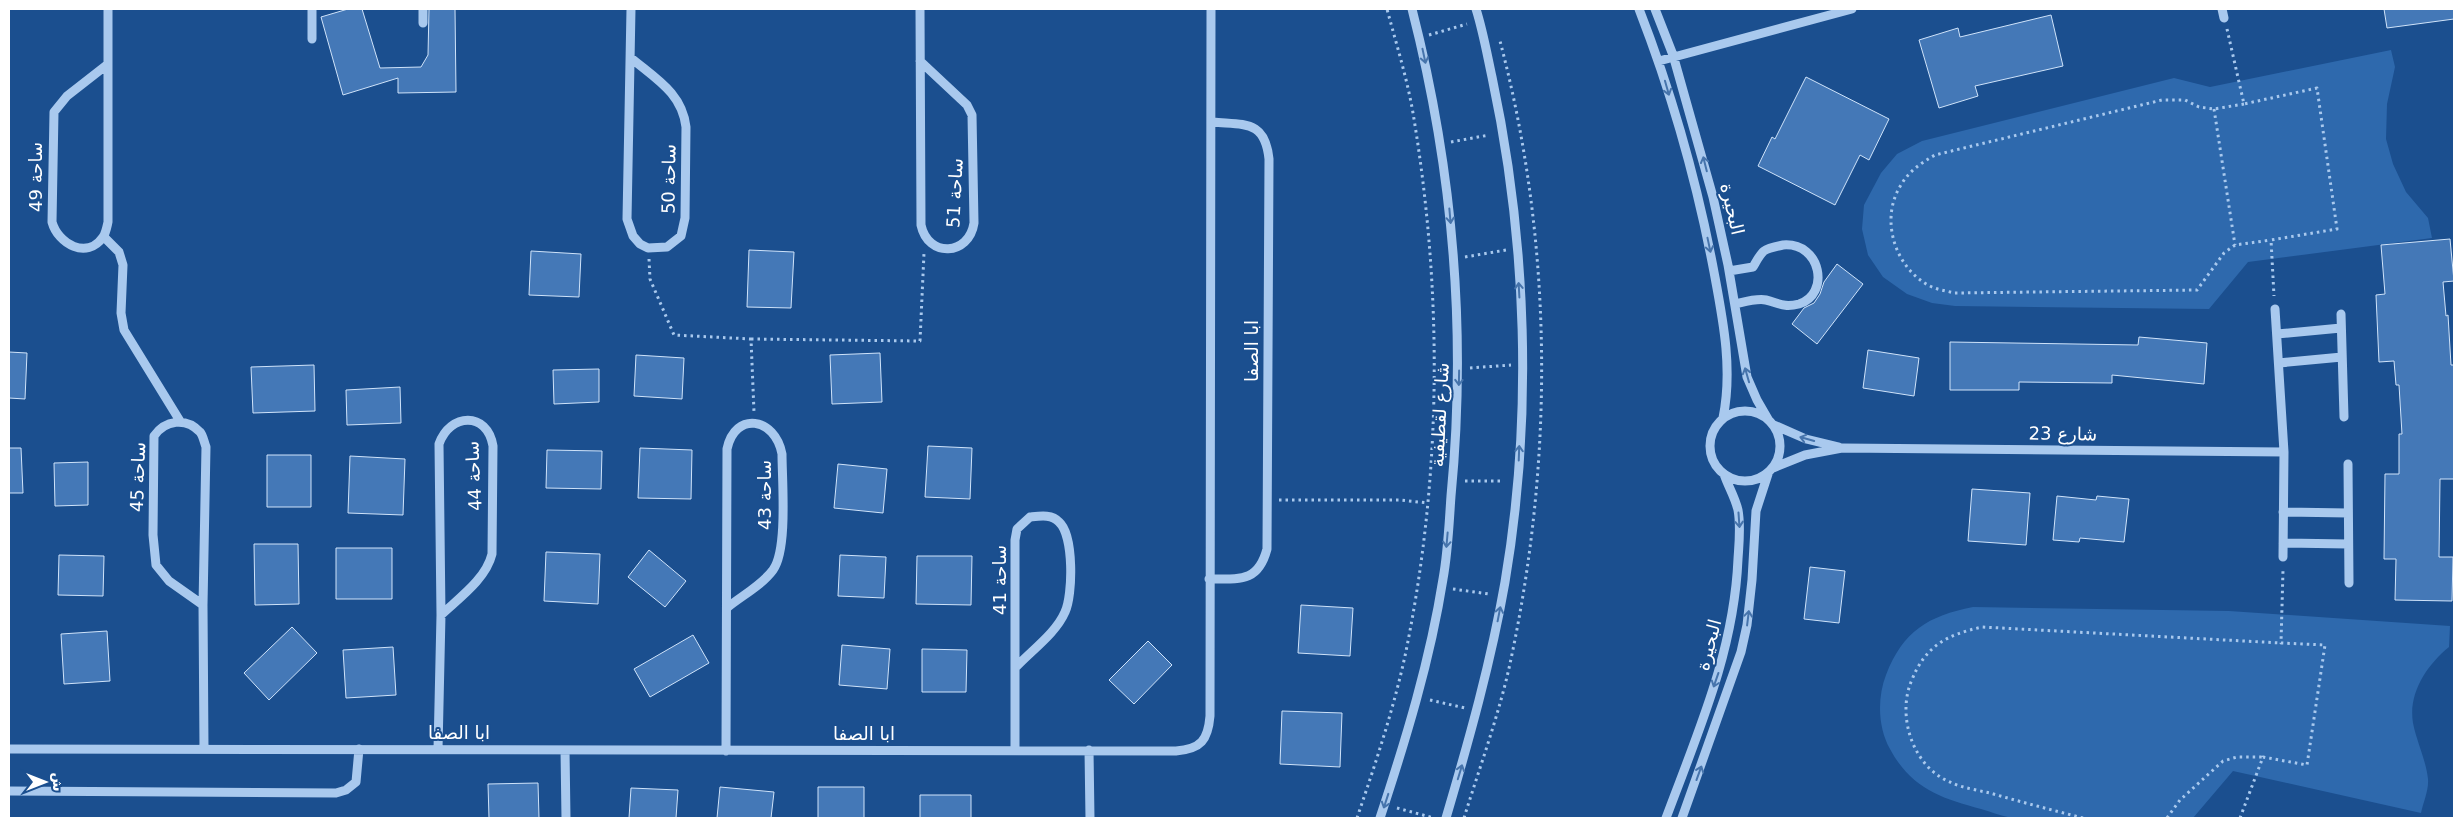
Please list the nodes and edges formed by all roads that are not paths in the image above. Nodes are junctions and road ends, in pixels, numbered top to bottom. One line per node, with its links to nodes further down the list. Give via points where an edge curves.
1 (108, 9): 18 (street)
2 (312, 9): 13 (street)
3 (423, 9): 12 (street)
4 (631, 9): 15 (street)
5 (920, 9): 16 (street, ساحة 51)
6 (1211, 9): 19 (street, ابا الصفا)
7 (1412, 9): 63 (street, شارع لقطيفية, one-way to 63, via 1442,144 1454,259 1459,368 1453,480 1442,588 1418,697)
8 (1476, 9): 64 (street, one-way to 8, via 1478,711 1502,596 1517,481 1522,364 1516,248 1502,133)
9 (1639, 9): 17 (street, البحيرة)
10 (1655, 9): 14 (street, البحيرة)
11 (1852, 9): 14 (street)
12 (423, 23)
13 (312, 39)
14 (1673, 55): 17 (street); 22 (street, البحيرة, one-way to 14, via 1700,146)
15 (631, 58): 15 (street, ساحة 50, via 680,104 686,127 684,227 675,242 667,247 648,248 640,244 633,236 627,219)
16 (920, 61): 16 (street, ساحة 51, via 967,105 974,126 973,230 963,244 954,248 940,249 925,238 921,225)
17 (1659, 61): 21 (street, البحيرة, one-way to 21, via 1686,150)
18 (108, 64): 20 (street, via 108,222); 20 (street, ساحة 49, via 60,104 54,112 53,124 52,222 55,232 71,246 83,249 95,245)
19 (1212, 122): 44 (street, ابا الصفا); 44 (street, ابا الصفا, via 1249,126 1260,132 1268,143 1269,159 1267,549 1263,563 1255,573 1240,579)
20 (104, 236): 32 (street, via 119,252 122,266 124,330)
21 (1713, 267): 22 (street); 31 (street, البحيرة, via 1728,366)
22 (1729, 268): 23 (street, البحيرة); 23 (street, via 1753,267 1764,251 1794,244 1810,253 1817,267 1818,280 1811,296 1801,304 1780,306 1764,299)
23 (1735, 304): 33 (street, البحيرة, one-way to 23, via 1747,377)
24 (2275, 309): 27 (street)
25 (2340, 314): 26 (street)
26 (2341, 328): 27 (street); 28 (street)
27 (2277, 334): 29 (street)
28 (2342, 357): 29 (street); 30 (street)
29 (2279, 363): 35 (street)
30 (2344, 417)
31 (1723, 418): 33 (street, via 1746,410 1754,411); 38 (street, via 1713,430 1710,446 1714,462)
32 (180, 421): 46 (street, via 191,424 202,433 206,447); 46 (street, ساحة 45, via 159,429 154,436 153,553 160,573)
33 (1771, 422): 34 (street, شارع 23, one-way to 33, via 1806,439); 37 (street, via 1778,431 1781,446)
34 (1842, 448): 35 (street, شارع 23); 37 (street, شارع 23, via 1805,455)
35 (2284, 452): 39 (street)
36 (2348, 464): 40 (street)
37 (1770, 471): 38 (street, via 1746,482); 50 (street, البحيرة, one-way to 37, via 1752,580 1756,511)
38 (1724, 474): 49 (street, البحيرة, one-way to 49, via 1738,508 1740,536 1738,578)
39 (2283, 512): 40 (street); 41 (street)
40 (2348, 513): 42 (street)
41 (2283, 543): 42 (street); 43 (street)
42 (2348, 544): 45 (street)
43 (2283, 557)
44 (1210, 579): 58 (street, ابا الصفا, via 1210,716 1205,739 1190,750)
45 (2349, 583)
46 (203, 605): 53 (street)
47 (728, 607): 47 (street, ساحة 43, via 774,569 782,545 780,442 774,432 754,423 735,431 727,449); 59 (street)
48 (441, 615): 48 (street, ساحة 44, via 479,578 492,554 493,446 488,430 471,421 450,425 443,432 439,444); 55 (street, ساحة 44)
49 (1728, 639): 50 (street); 65 (street, البحيرة, one-way to 65)
50 (1743, 641): 66 (street, البحيرة, one-way to 50, via 1731,685)
51 (1016, 666): 51 (street, ساحة 41, via 1059,622 1066,610 1069,596 1068,539 1060,522 1050,517 1030,517 1016,534); 57 (street, ساحة 41)
52 (9, 748): 53 (street, ابا الصفا)
53 (204, 748): 54 (street, ابا الصفا)
54 (359, 748): 55 (street, ابا الصفا); 60 (street, via 356,782 336,793)
55 (438, 749): 56 (street, ابا الصفا)
56 (565, 750): 59 (street, ابا الصفا); 61 (street)
57 (1015, 750): 58 (street, ابا الصفا); 59 (street, ابا الصفا)
58 (1090, 750): 62 (street)
59 (726, 751)
60 (9, 791)
61 (566, 818)
62 (1090, 818)
63 (1380, 818)
64 (1446, 818)
65 (1666, 818)
66 (1682, 818)

